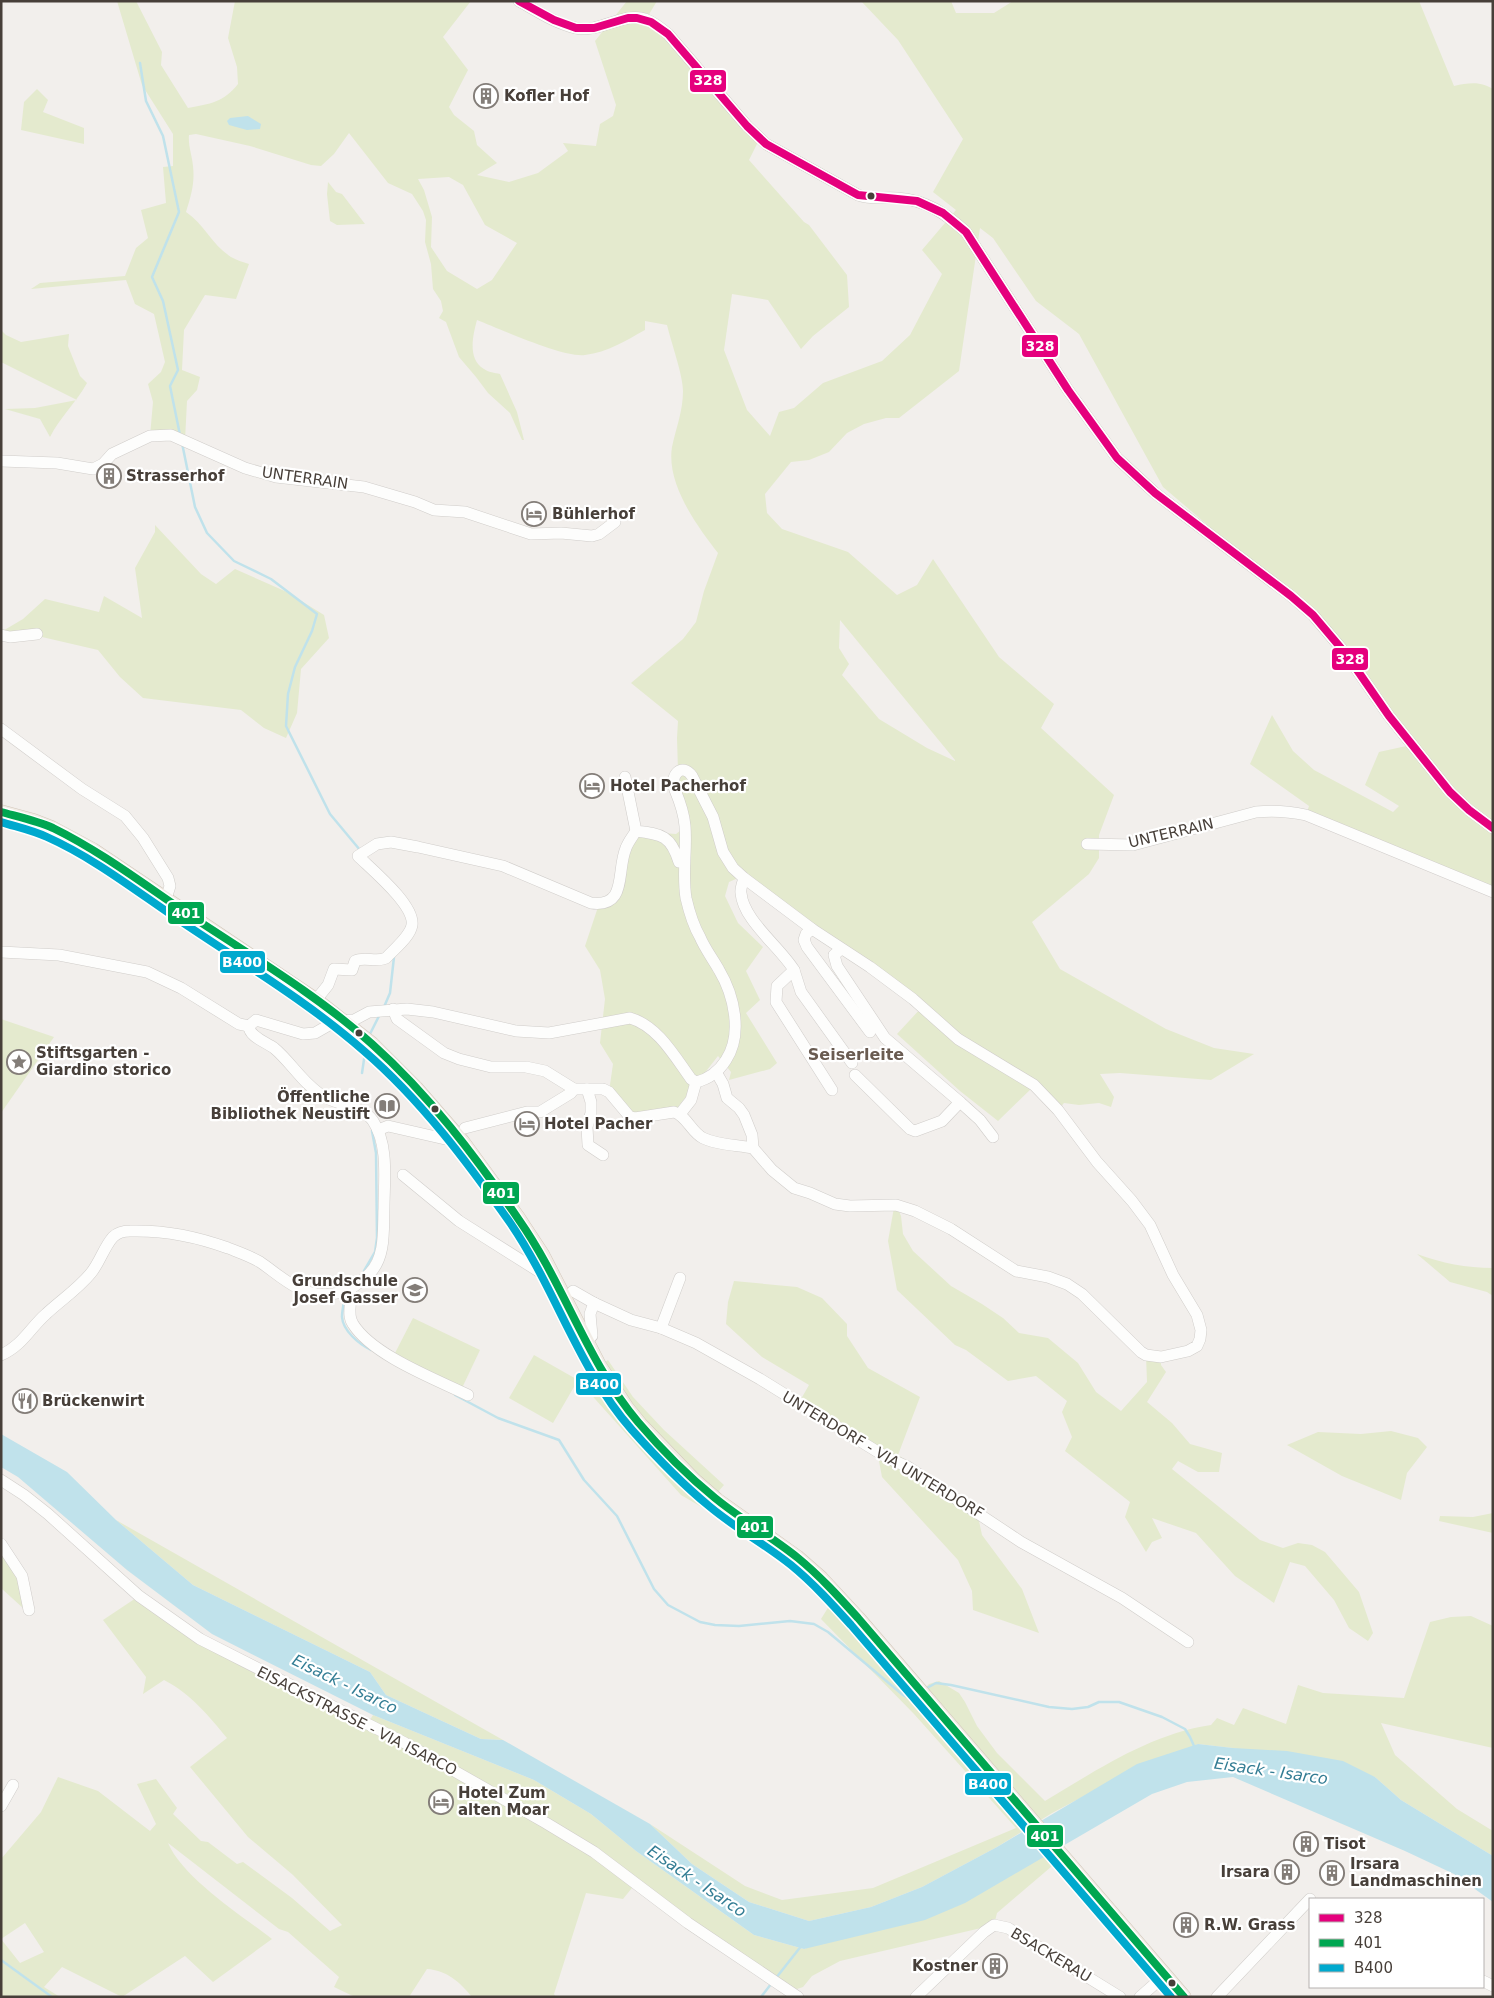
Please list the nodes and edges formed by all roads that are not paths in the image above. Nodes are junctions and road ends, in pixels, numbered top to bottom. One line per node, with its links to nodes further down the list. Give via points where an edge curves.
1 (519, 1): 9 (street, via 546,17 576,28 598,28 634,17 656,24 766,144 858,195 870,199 905,199 947,214 966,232 1068,390 1117,458 1155,493 1313,615 1341,647 1389,716 1450,792)
2 (1, 462): 3 (street, UNTERRAIN, via 57,462 92,469 103,464 112,454 150,436 180,439 245,468 276,476 364,487 434,510 466,512 531,534 592,536)
3 (615, 522)
4 (37, 634): 5 (street)
5 (1, 635)
6 (1, 730): 15 (street, via 82,789 126,816 168,878 170,886)
7 (625, 777): 10 (street)
8 (1, 812): 15 (main road, via 34,820 94,850)
9 (1493, 828)
10 (636, 831): 12 (street, via 667,838 675,847 679,862); 20 (street, via 626,849 616,895 609,902 599,904 503,866 391,842 377,844 362,853 407,908 412,924 409,933 386,958 361,958 355,961 352,970 334,969 328,985)
11 (1087, 844): 14 (street, UNTERRAIN, via 1134,845 1256,812 1290,811)
12 (684, 862): 13 (street, via 685,827 682,807 672,782 678,771 684,770 692,776 712,817 724,852 733,868); 26 (street, via 686,896 692,920 720,971 733,1010 731,1052)
13 (744, 878): 16 (street); 19 (street, via 741,893 745,909)
14 (1493, 892)
15 (166, 899): 20 (main road)
16 (812, 929): 17 (street); 24 (street, via 804,940 807,947)
17 (841, 949): 32 (street, via 834,955 837,966 885,1038); 38 (street, via 913,999 958,1039 1048,1098 1150,1225 1172,1275 1197,1315 1201,1330 1197,1346 1161,1357 1146,1355 1082,1294 1067,1284 1016,1271 951,1229 915,1211 896,1205 835,1204 794,1188)
18 (1, 952): 23 (street, via 58,955 147,972 181,988 239,1024)
19 (794, 970): 25 (street, via 801,992); 31 (street, via 777,986 776,1002)
20 (316, 1000): 22 (main road)
21 (387, 1009): 22 (street); 28 (street, via 433,1012 516,1031 549,1033 630,1018 649,1027); 29 (street, via 444,1053 491,1067 526,1067 545,1071)
22 (345, 1021): 23 (street, via 336,1021 315,1033 303,1034 256,1020); 47 (main road, via 368,1040 462,1141 542,1254)
23 (249, 1026): 35 (street, via 253,1035 277,1051 313,1088 324,1096 359,1109)
24 (870, 1032)
25 (852, 1063)
26 (716, 1072): 28 (street); 38 (street, via 727,1098 744,1115)
27 (854, 1075): 32 (street, via 915,1131 942,1121)
28 (696, 1082): 33 (street, via 691,1100)
29 (574, 1089): 30 (street); 34 (street, via 540,1112 527,1112)
30 (587, 1089): 33 (street, via 609,1092 635,1118 674,1112); 39 (street, via 592,1113 587,1127 588,1145)
31 (832, 1090)
32 (960, 1102): 36 (street)
33 (680, 1114): 38 (street, via 703,1138)
34 (465, 1128)
35 (378, 1130): 37 (street, via 388,1126); 40 (street, via 384,1159)
36 (993, 1137)
37 (452, 1138)
38 (753, 1148)
39 (603, 1155)
40 (383, 1178): 42 (street, via 405,1174 459,1221); 43 (street, via 380,1256 373,1270)
41 (680, 1278): 46 (street)
42 (551, 1279)
43 (350, 1290): 48 (street, via 322,1295 305,1291 257,1261 227,1248 164,1233 122,1231 113,1237 80,1286 45,1315 22,1342); 49 (street, via 352,1324 363,1336 389,1356)
44 (573, 1291): 45 (street, UNTERDORF - VIA UNTERDORF)
45 (594, 1303): 46 (street, UNTERDORF - VIA UNTERDORF, via 631,1320); 47 (street, via 590,1314 592,1336)
46 (662, 1328): 53 (street, UNTERDORF - VIA UNTERDORF, via 729,1361 908,1468 1021,1542 1122,1598)
47 (586, 1340): 57 (main road, via 627,1408 657,1444 717,1500 821,1578)
48 (1, 1355)
49 (468, 1395)
50 (1, 1480): 58 (street, EISACKSTRASSE - VIA ISARCO, via 48,1514 139,1596 200,1639 410,1746 546,1823 594,1852 688,1923)
51 (1, 1544): 52 (street, via 22,1576)
52 (29, 1610)
53 (1188, 1642)
54 (13, 1785): 55 (street)
55 (1, 1806)
56 (1309, 1900): 63 (street)
57 (1165, 1975): 61 (street); 62 (main road)
58 (794, 1994)
59 (916, 1997): 60 (street, BSACKERAU, via 994,1925 1008,1928)
60 (1120, 1997)
61 (1140, 1997)
62 (1184, 1997)
63 (1217, 1997)

